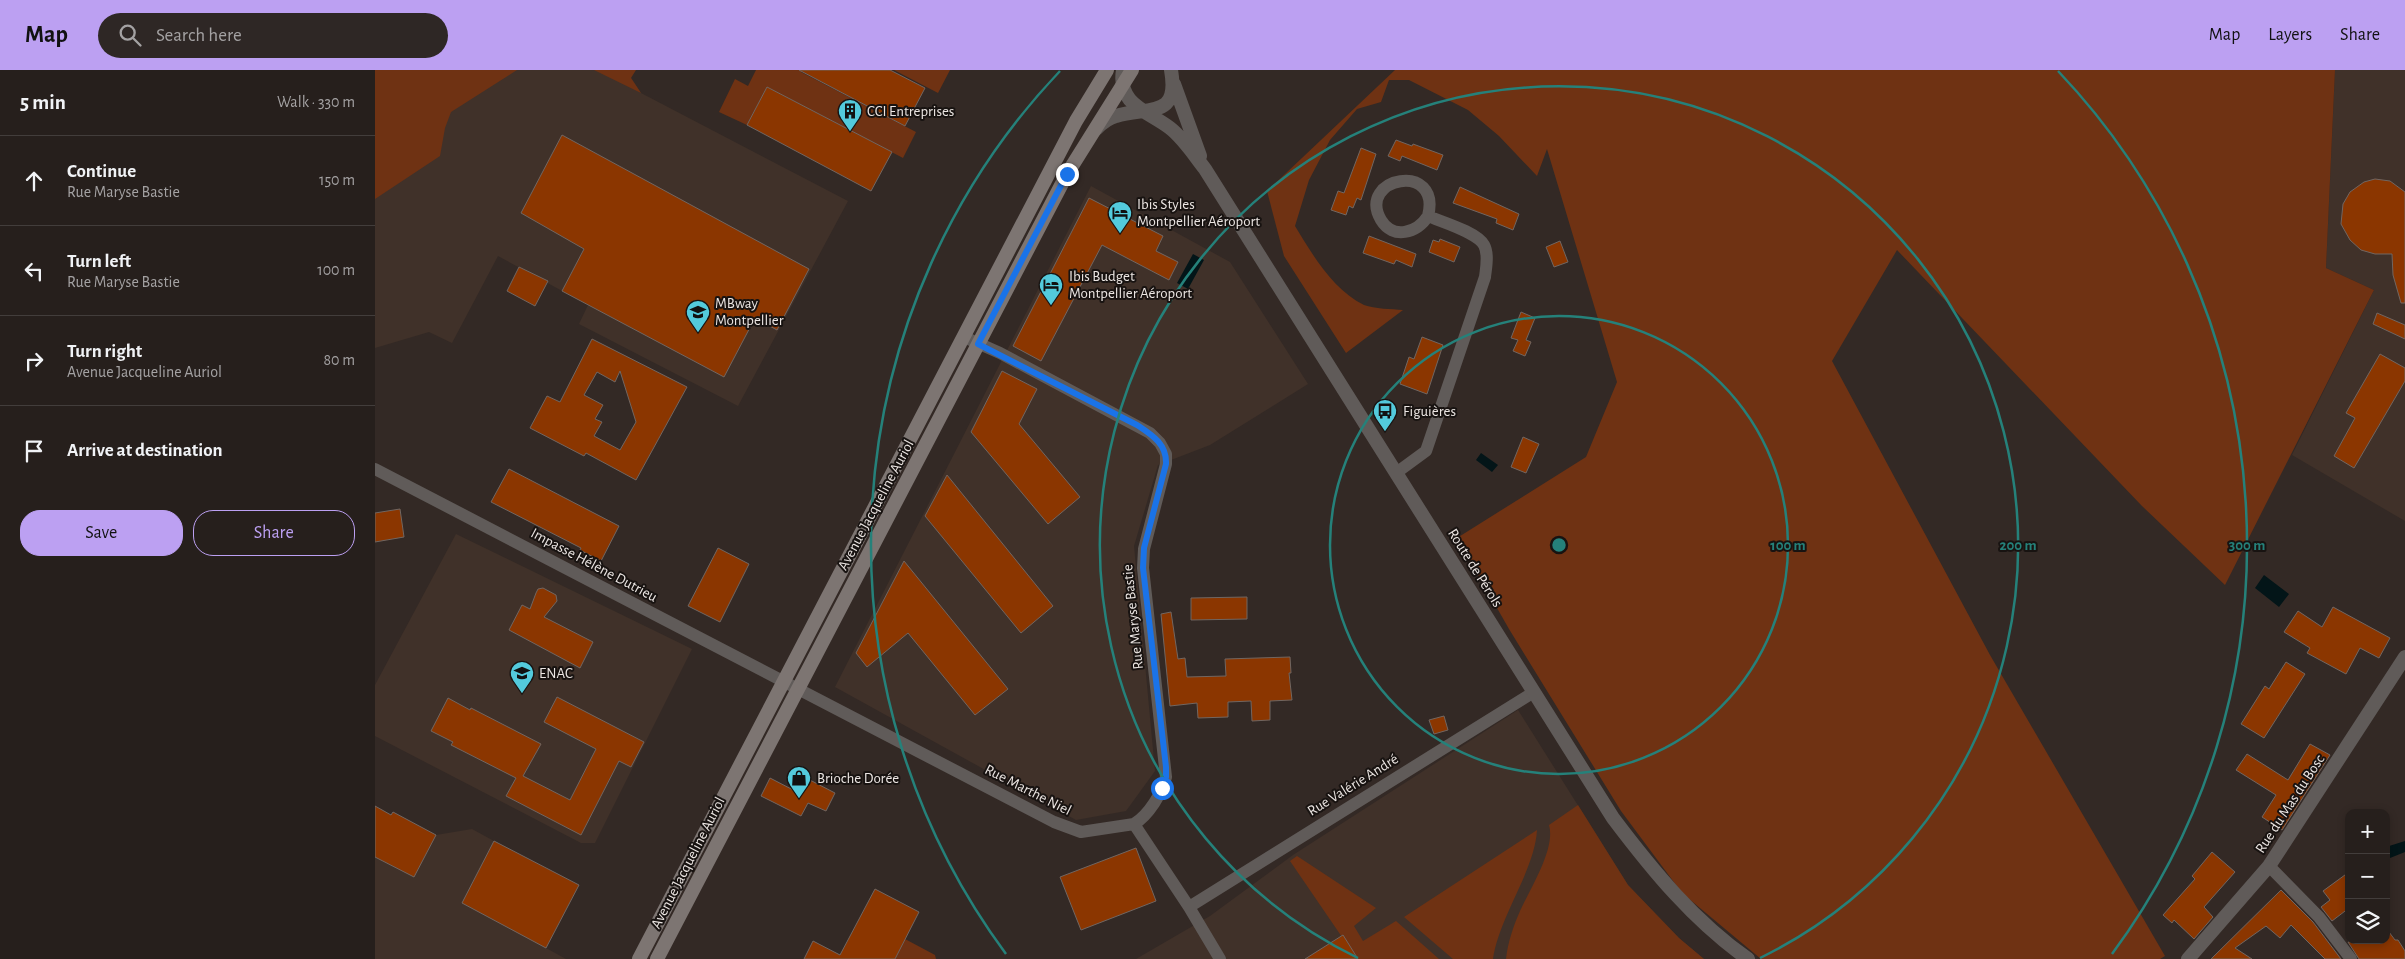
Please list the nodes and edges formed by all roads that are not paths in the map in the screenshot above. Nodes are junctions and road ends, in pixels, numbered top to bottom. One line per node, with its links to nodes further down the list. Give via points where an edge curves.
1 (1132, 70): 4 (main road, Avenue Jacqueline Auriol)
2 (1163, 70): 5 (street)
3 (1171, 70): 5 (street)
4 (1118, 73): 6 (street, Route de Pérols, via 1129,100); 7 (main road, Avenue Jacqueline Auriol); 10 (main road, Avenue Jacqueline Auriol, via 1097,86 1076,121)
5 (1174, 84): 6 (street, via 1172,96 1164,106); 8 (street, Route de Pérols)
6 (1142, 111): 7 (street, via 1113,116); 8 (street, Route de Pérols, via 1170,128)
7 (1092, 133): 11 (main road, Avenue Jacqueline Auriol, via 1067,174)
8 (1205, 169): 13 (street, Route de Pérols)
9 (1428, 216): 9 (street, via 1429,200 1420,186 1413,182 1396,180 1378,198 1378,215 1390,229 1416,230); 13 (street, via 1476,236 1485,245 1485,277 1427,451)
10 (964, 337): 11 (street, Rue Maryse Bastie); 15 (main road, Avenue Jacqueline Auriol)
11 (978, 344): 16 (main road, Avenue Jacqueline Auriol); 18 (street, Rue Maryse Bastie, via 1137,425 1160,442 1166,454 1144,548 1143,568 1166,777 1151,805)
12 (375, 469): 15 (street, Impasse Hélène Dutrieu)
13 (1396, 473): 17 (street, Route de Pérols)
14 (2405, 657): 19 (street, Rue du Mas du Bosc)
15 (784, 682): 16 (street, Impasse Hélène Dutrieu); 21 (main road, Avenue Jacqueline Auriol)
16 (798, 688): 18 (street, Rue Marthe Niel, via 1070,829 1089,832); 22 (main road, Avenue Jacqueline Auriol)
17 (1534, 692): 20 (street, Rue Valérie André); 24 (street, Route de Pérols, via 1613,818 1647,863 1693,915)
18 (1134, 824): 20 (street)
19 (2269, 866): 25 (street, Rue du Mas du Bosc); 26 (street, via 2319,917)
20 (1189, 907): 23 (street)
21 (639, 959)
22 (657, 959)
23 (1220, 959)
24 (1748, 959)
25 (2189, 959)
26 (2351, 959)

